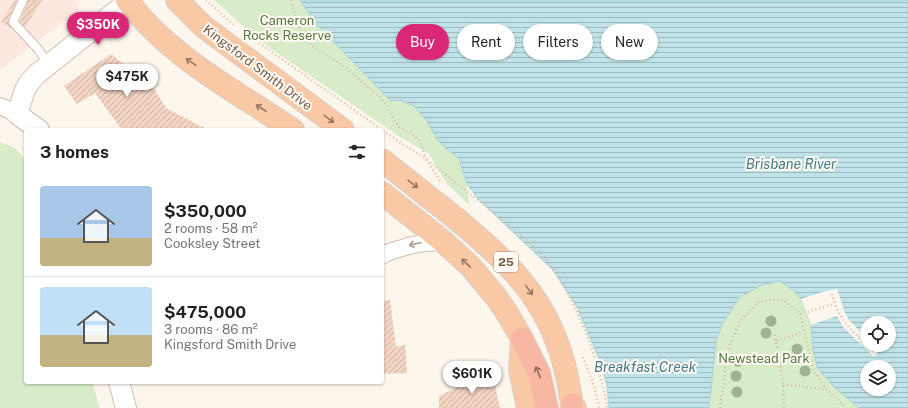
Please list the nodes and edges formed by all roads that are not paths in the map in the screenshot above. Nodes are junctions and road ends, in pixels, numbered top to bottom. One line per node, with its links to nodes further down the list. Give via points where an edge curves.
1 (23, 0): 4 (lane, via 13,22)
2 (177, 0): 8 (highway, Kingsford Smith Drive, one-way to 8, via 204,27)
3 (128, 1): 4 (street); 7 (highway, one-way to 3, via 180,54 149,26)
4 (48, 64): 5 (street, via 29,83)
5 (9, 110): 6 (street)
6 (36, 128)
7 (290, 128)
8 (340, 128)
9 (384, 162): 15 (highway, 25, one-way to 15, via 488,246 519,278 540,308 557,342)
10 (384, 195): 11 (highway, 25)
11 (445, 243): 12 (street, one-way to 12, via 415,244); 13 (highway, 25, one-way to 11, via 508,313 486,283)
12 (384, 254)
13 (522, 339): 17 (highway, via 520,370); 18 (highway, one-way to 13, via 539,373)
14 (120, 384): 16 (street)
15 (573, 407)
16 (126, 408)
17 (528, 408)
18 (547, 408)

